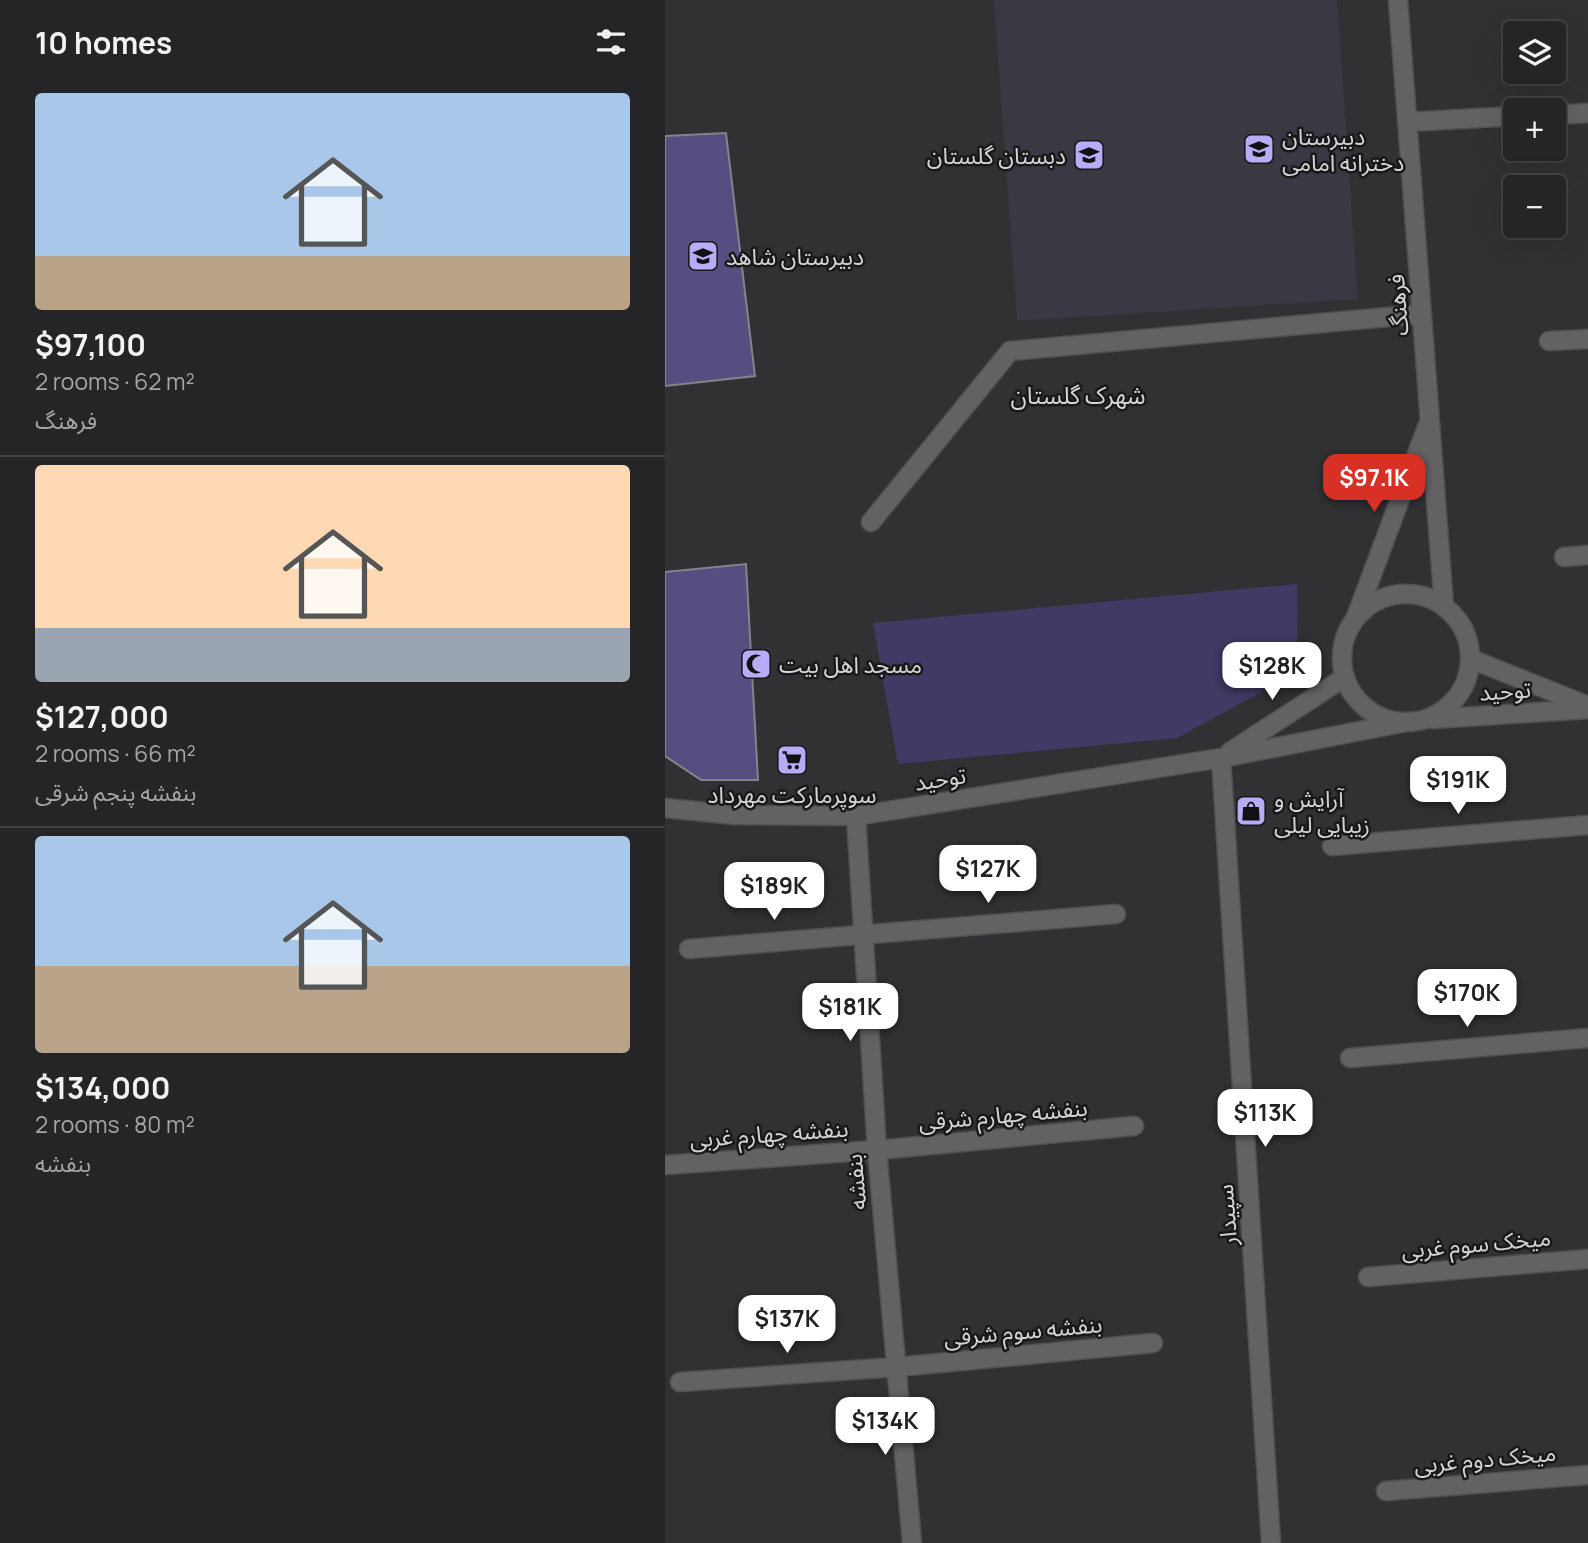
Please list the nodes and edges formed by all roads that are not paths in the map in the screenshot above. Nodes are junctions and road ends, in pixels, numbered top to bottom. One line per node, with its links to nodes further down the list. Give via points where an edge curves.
1 (1398, 0): 5 (street, فرهنگ)
2 (1588, 113): 3 (street)
3 (1566, 114)
4 (1503, 117): 5 (street)
5 (1407, 122): 6 (street, فرهنگ)
6 (1422, 314): 9 (street, فرهنگ); 10 (street, via 1010,351)
7 (1588, 339): 8 (street)
8 (1549, 341)
9 (1430, 421): 13 (street, فرهنگ); 14 (street)
10 (871, 522)
11 (1588, 555): 12 (street)
12 (1564, 557)
13 (1444, 607): 14 (street, via 1426,597 1397,595 1369,606); 15 (street, via 1468,639)
14 (1355, 620): 16 (street, via 1342,657)
15 (1471, 659): 17 (street, توحید); 18 (street, via 1458,696)
16 (1345, 677): 19 (street, via 1369,710); 20 (street, توحید)
17 (1588, 707): 18 (street, توحید)
18 (1426, 719): 19 (street)
19 (1406, 722): 20 (street, توحید)
20 (1221, 758): 22 (street, توحید); 41 (street, سپیدار)
21 (665, 808): 22 (street, توحید, via 735,815)
22 (856, 817): 26 (street, بنفشه)
23 (1588, 825): 24 (street)
24 (1332, 846)
25 (1116, 914): 26 (street)
26 (863, 934): 27 (street); 31 (street, بنفشه)
27 (689, 949)
28 (1588, 1038): 29 (street)
29 (1350, 1058)
30 (1134, 1126): 31 (street, بنفشه چهارم شرقی)
31 (877, 1150): 32 (street, بنفشه چهارم غربی); 36 (street, بنفشه)
32 (665, 1165)
33 (1588, 1259): 34 (street, میخک سوم غربی)
34 (1368, 1277)
35 (1153, 1343): 36 (street, بنفشه سوم شرقی)
36 (897, 1367): 37 (street, بنفشه سوم شرقی); 40 (street, بنفشه)
37 (680, 1382)
38 (1588, 1475): 39 (street, میخک دوم غربی)
39 (1387, 1491)
40 (912, 1543)
41 (1271, 1543)

